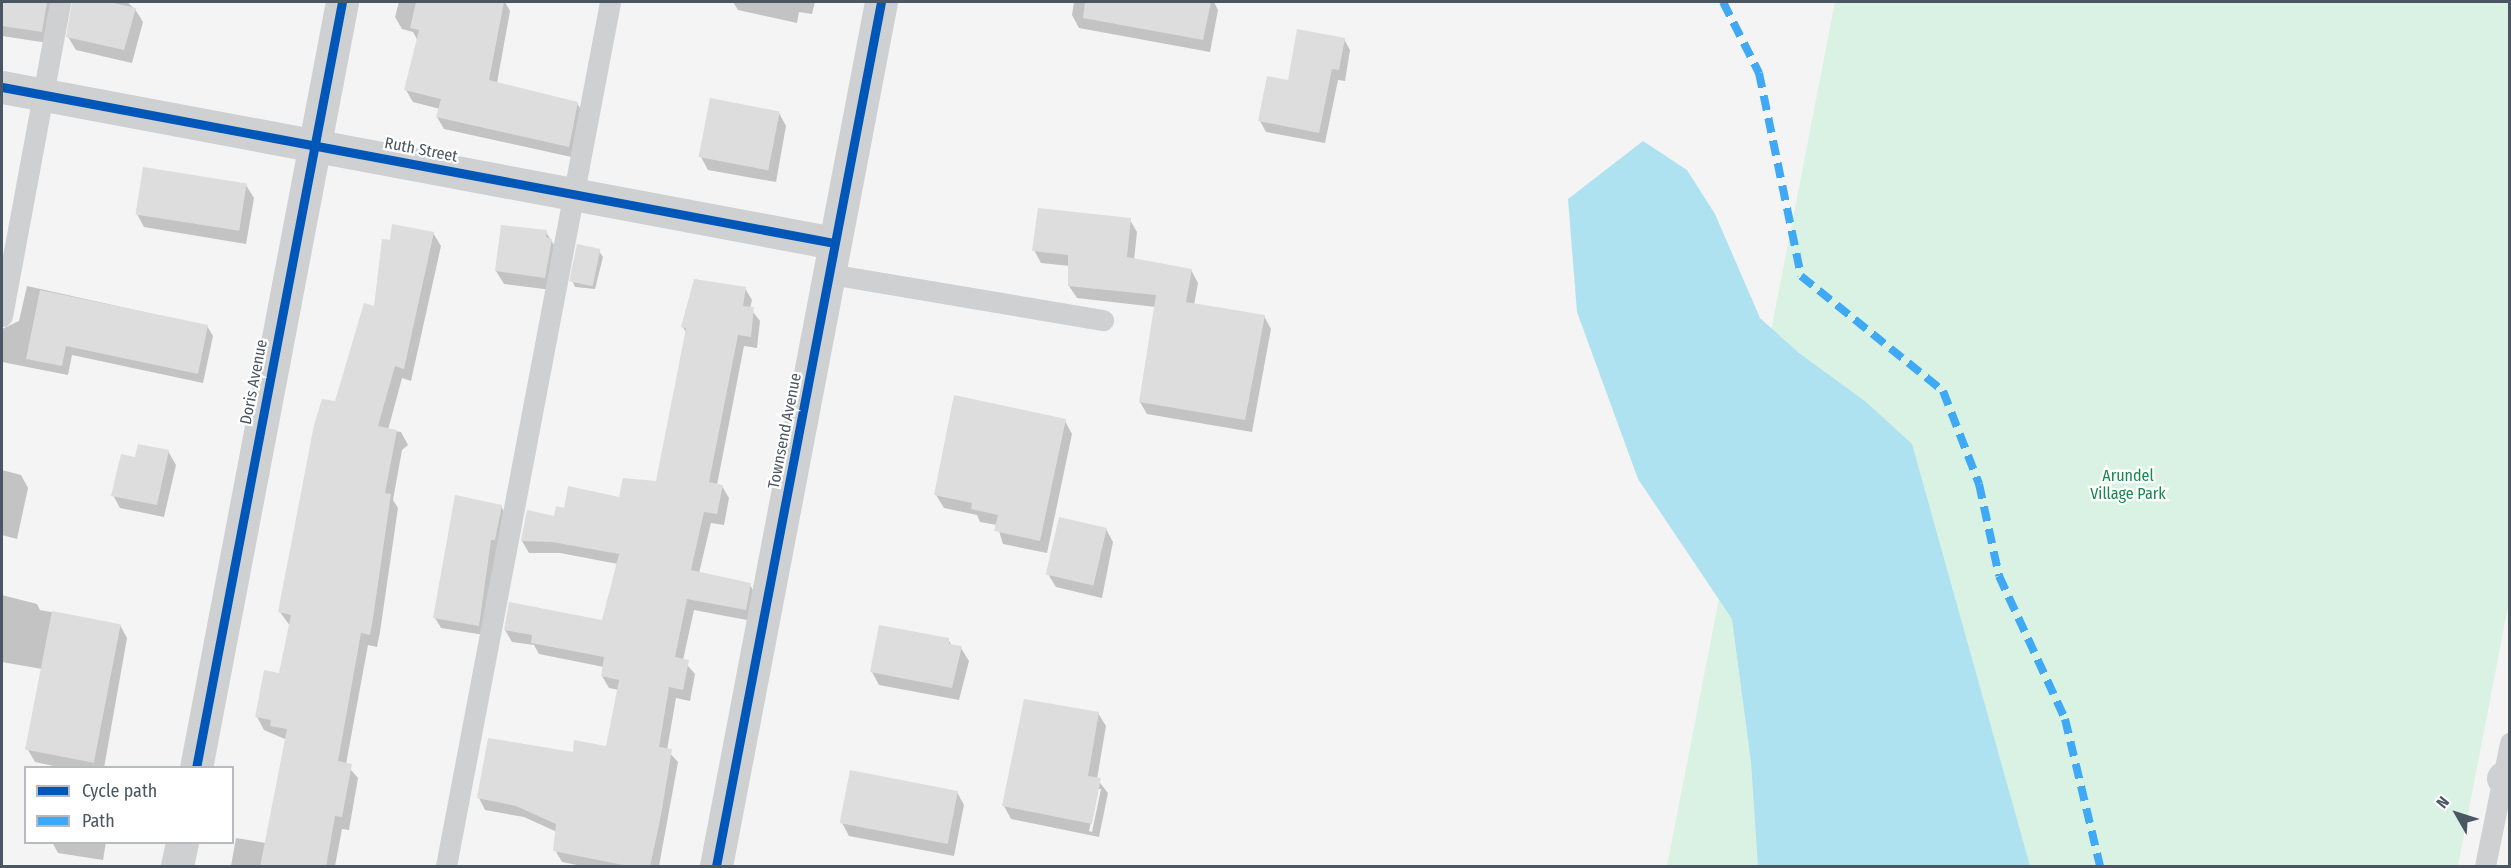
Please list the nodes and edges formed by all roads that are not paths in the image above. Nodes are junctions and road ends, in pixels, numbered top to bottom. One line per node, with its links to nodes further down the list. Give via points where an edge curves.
1 (60, 2): 6 (lane)
2 (342, 2): 7 (street, Doris Avenue)
3 (610, 2): 8 (lane)
4 (881, 2): 9 (street, Townsend Avenue)
5 (2, 87): 6 (street, Ruth Street)
6 (43, 95): 7 (street, Ruth Street); 10 (lane)
7 (314, 145): 8 (street, Ruth Street); 13 (street, Doris Avenue)
8 (574, 194): 9 (street, Ruth Street); 17 (lane)
9 (832, 259): 11 (lane); 18 (street, Townsend Avenue)
10 (2, 316)
11 (1103, 320)
12 (2510, 743): 14 (lane)
13 (196, 766)
14 (2506, 778): 19 (lane)
15 (182, 844): 16 (street)
16 (177, 867)
17 (446, 867)
18 (717, 867)
19 (2485, 867)

